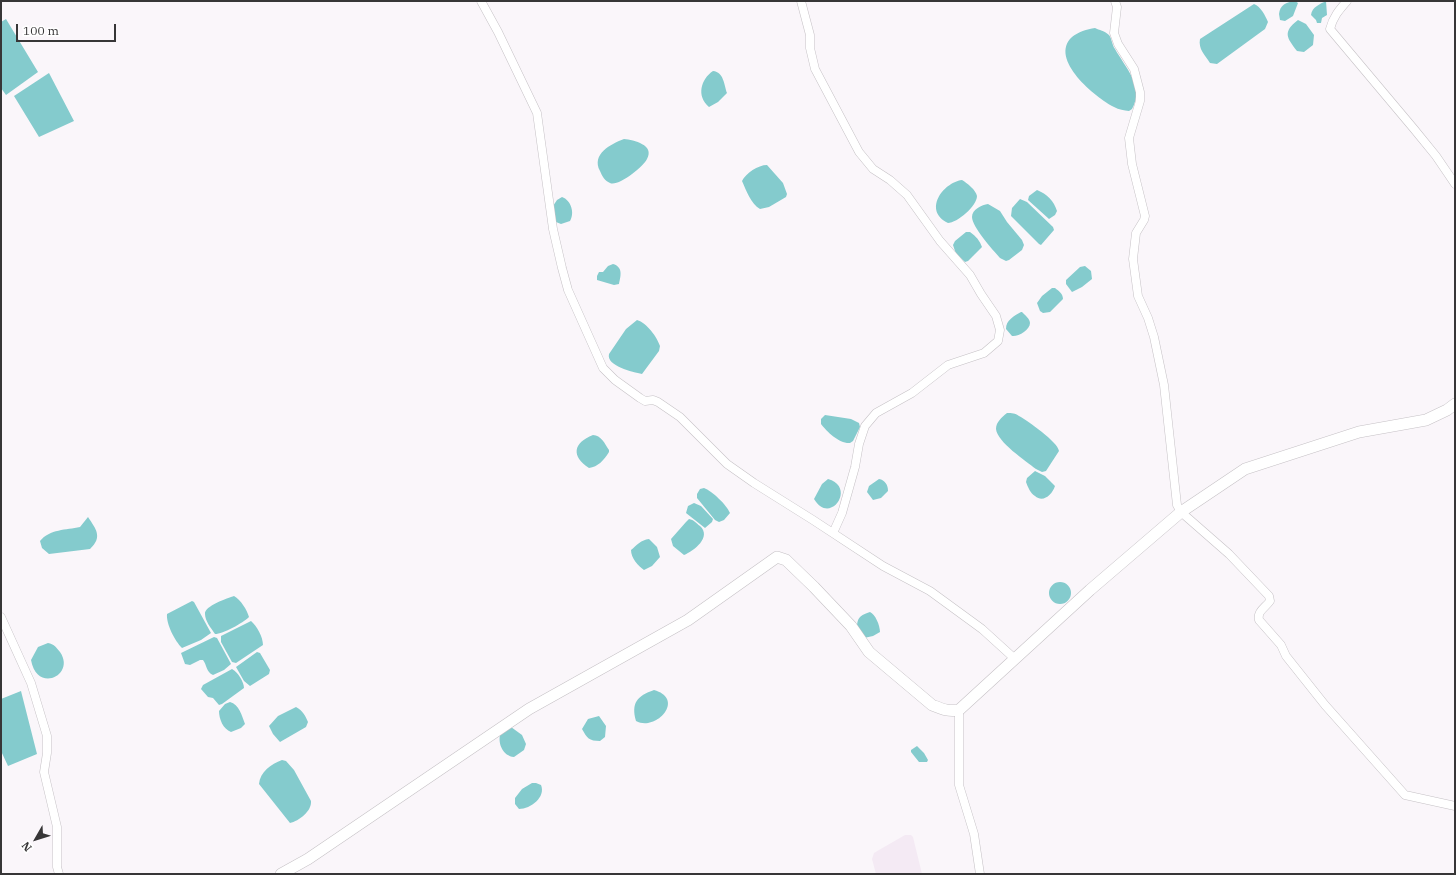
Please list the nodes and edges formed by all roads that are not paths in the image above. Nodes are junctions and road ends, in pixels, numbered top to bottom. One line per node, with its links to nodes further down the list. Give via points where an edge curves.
1 (480, 1): 8 (street, via 537,113 553,228 562,268 568,290 603,368 640,398 658,402 680,417 727,464)
2 (801, 1): 8 (street, via 815,69 859,152 872,169 907,195 940,241 970,274 996,316 1000,330 998,341 984,353 948,365 912,393 876,413 865,426 842,514)
3 (1115, 1): 7 (street, via 1114,33 1134,69 1140,92 1140,101 1129,138 1132,164 1145,216 1136,233 1133,259 1138,296 1151,325 1164,385 1176,502)
4 (1346, 1): 5 (street, via 1332,20 1330,29 1436,156)
5 (1455, 184)
6 (1455, 404): 7 (street, via 1426,420 1359,432 1245,470)
7 (1181, 512): 10 (street); 12 (street, via 1230,554 1269,596 1270,601 1259,613 1259,620 1281,645 1286,656 1324,705 1398,790 1405,796)
8 (833, 533): 10 (street, via 883,566 930,590 982,629)
9 (1, 617): 13 (street, via 31,683 47,736 44,772 57,827)
10 (1015, 659): 11 (street)
11 (959, 710): 14 (street, via 952,712 932,705 869,652 851,626 814,587 786,560 777,557 688,620 529,709 308,859); 15 (street, via 959,785 974,834)
12 (1455, 806)
13 (59, 874)
14 (281, 874)
15 (980, 874)

